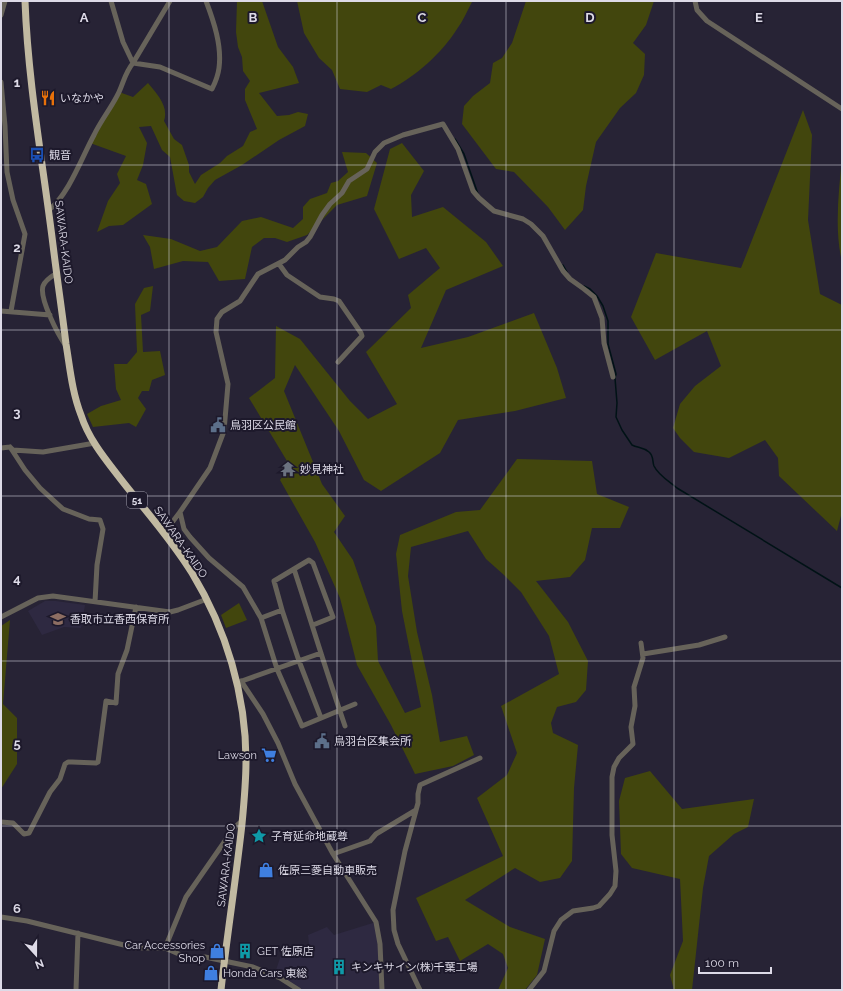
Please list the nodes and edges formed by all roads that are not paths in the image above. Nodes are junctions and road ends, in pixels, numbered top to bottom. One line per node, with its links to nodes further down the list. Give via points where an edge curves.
1 (5, 1): 7 (street)
2 (25, 1): 11 (highway, SAWARA-KAIDO / 51, via 29,62)
3 (111, 1): 8 (street, via 123,42)
4 (170, 1): 8 (street)
5 (206, 1): 8 (street, via 219,52 219,69 212,89 160,67)
6 (695, 1): 10 (street, via 697,10 707,21)
7 (1, 15)
8 (133, 63): 11 (street, via 127,70 119,92 67,187)
9 (1, 82): 15 (street, via 7,172 13,200 25,234)
10 (842, 109)
11 (49, 210): 13 (highway, SAWARA-KAIDO / 51)
12 (279, 264): 18 (street, via 287,274 320,297 339,301 361,333 362,336); 19 (street, via 306,242 330,204 342,193 349,181 367,169 375,152 384,143 442,124 458,149 476,195 494,211 523,219 531,224 543,236 563,271 594,297 602,318 604,343); 23 (street, via 258,274 240,301 222,312 217,319 216,332 228,384 224,431 210,468)
13 (57, 273): 16 (street, via 43,286 43,296); 17 (highway, SAWARA-KAIDO / 51)
14 (1, 310): 15 (street)
15 (10, 311): 16 (street)
16 (50, 315): 17 (street)
17 (67, 348): 20 (highway, SAWARA-KAIDO / 51, via 73,390 84,423)
18 (338, 362)
19 (613, 377)
20 (95, 443): 21 (street, via 44,452 13,450); 24 (highway, SAWARA-KAIDO / 51)
21 (10, 447): 22 (street); 27 (street, via 40,488 63,509 89,519 100,520 103,529 97,565)
22 (1, 448)
23 (180, 512): 24 (street); 31 (street, via 184,529 190,538 243,587)
24 (164, 533): 26 (highway, SAWARA-KAIDO / 51, via 192,572)
25 (294, 569): 29 (street, via 274,581); 32 (street); 32 (street, via 309,560 313,563 333,617)
26 (207, 599): 28 (street, via 170,612); 39 (highway, SAWARA-KAIDO / 51)
27 (95, 602): 28 (street); 30 (street, via 45,596)
28 (136, 608): 47 (street, via 127,650 118,674 116,703 106,701 98,762 65,764 60,779 50,792 29,833 24,834 13,823)
29 (282, 610): 31 (street); 37 (street)
30 (1, 617)
31 (260, 618): 38 (street)
32 (313, 625): 35 (street)
33 (726, 637): 36 (street, via 699,645)
34 (641, 643): 36 (street)
35 (321, 653): 37 (street); 41 (street)
36 (643, 654): 58 (street, via 634,688 635,706 631,727 633,744 618,758 612,777 615,886 599,906 574,911 562,920 552,936 544,971)
37 (299, 661): 38 (street); 42 (street)
38 (277, 668): 39 (street); 42 (street, via 302,726)
39 (239, 682): 46 (highway, SAWARA-KAIDO / 51, via 246,761); 48 (street, via 266,720 294,784)
40 (355, 704): 41 (street)
41 (340, 711): 42 (street); 43 (street)
42 (321, 718)
43 (345, 726)
44 (480, 758): 45 (street, via 420,785)
45 (416, 810): 48 (street, via 376,834 370,841); 57 (street, via 393,910 398,944)
46 (242, 820): 51 (street, via 186,897); 52 (highway, SAWARA-KAIDO / 51)
47 (1, 822)
48 (333, 854): 56 (street, via 376,922 380,944)
49 (1, 917): 50 (street)
50 (78, 933): 51 (street, via 136,948); 53 (street)
51 (165, 948): 52 (street, via 188,958 205,957)
52 (224, 962): 54 (highway, SAWARA-KAIDO / 51); 55 (street, via 252,967 280,978)
53 (76, 990)
54 (221, 990)
55 (298, 990)
56 (382, 990)
57 (420, 990)
58 (529, 990)

